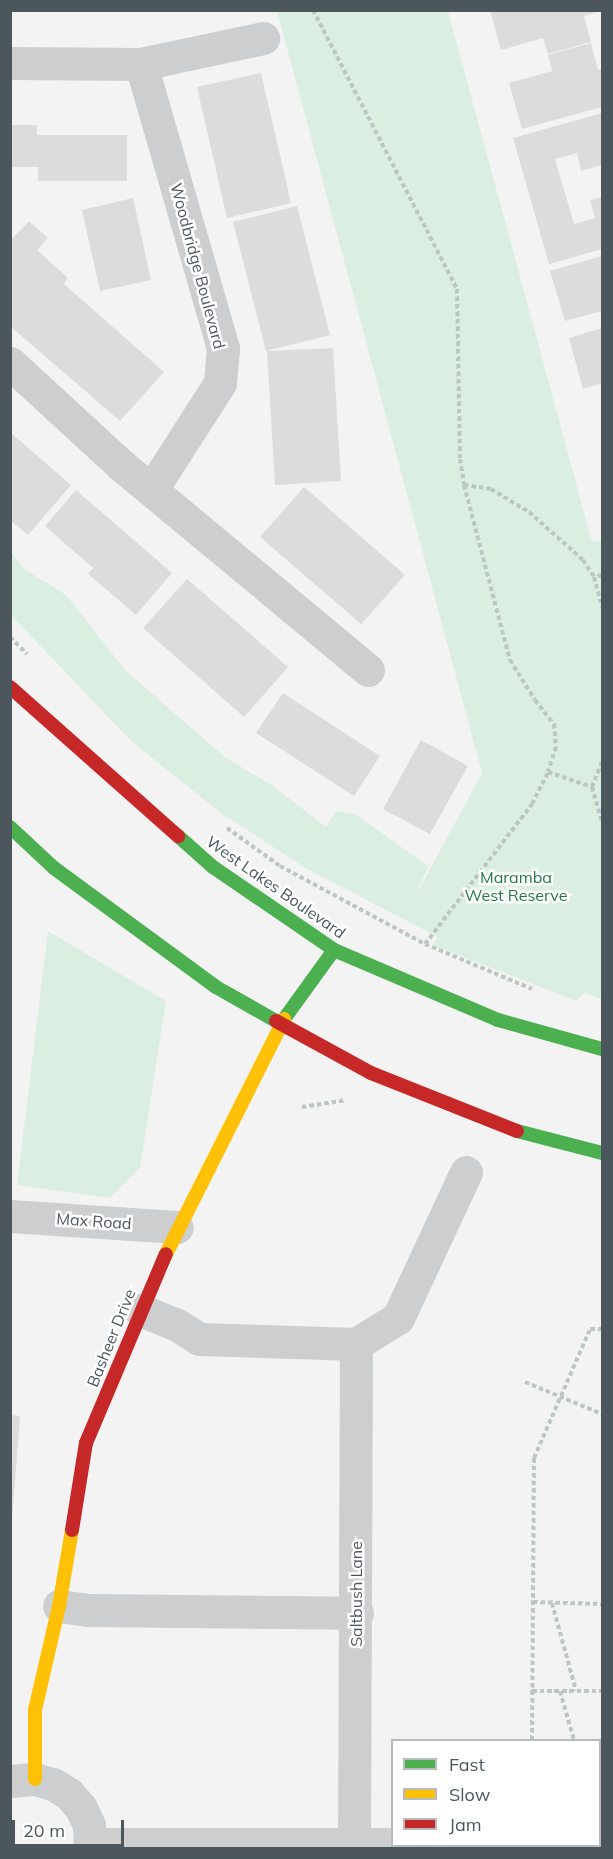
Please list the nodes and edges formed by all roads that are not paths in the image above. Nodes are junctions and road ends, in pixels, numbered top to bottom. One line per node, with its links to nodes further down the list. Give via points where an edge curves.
1 (263, 38): 3 (street)
2 (10, 63): 3 (street)
3 (141, 64): 5 (street, Woodbridge Boulevard, via 223,348 220,383)
4 (10, 363): 5 (street)
5 (152, 489): 6 (street)
6 (368, 670)
7 (10, 687): 9 (main road, West Lakes Boulevard, via 213,867)
8 (10, 827): 10 (main road, via 54,868 216,987)
9 (334, 950): 10 (main road, Basheer Drive); 11 (main road, West Lakes Boulevard, via 498,1020)
10 (282, 1023): 12 (main road, via 371,1073 496,1124); 15 (main road, Basheer Drive)
11 (603, 1049)
12 (603, 1153)
13 (466, 1172): 17 (street, via 398,1318)
14 (10, 1216): 15 (street, Max Road)
15 (177, 1227): 16 (main road, Basheer Drive)
16 (140, 1310): 17 (street, via 200,1339); 18 (main road, Basheer Drive, via 86,1443)
17 (356, 1344): 19 (street, Saltbush Lane)
18 (59, 1606): 19 (street, via 89,1610); 20 (main road, Basheer Drive)
19 (357, 1613): 21 (street, Saltbush Lane)
20 (23, 1780): 23 (street, via 53,1784 69,1794 89,1825)
21 (354, 1844): 22 (street); 24 (street)
22 (391, 1844)
23 (91, 1846): 24 (street)
24 (289, 1846)

